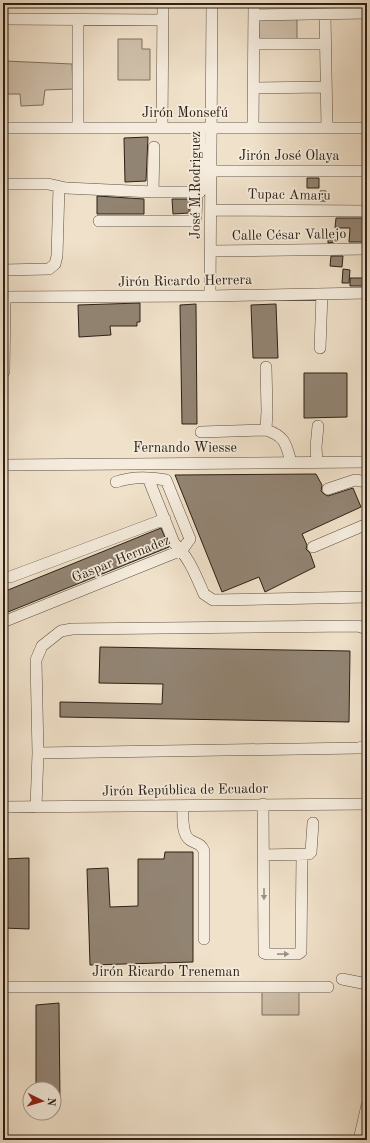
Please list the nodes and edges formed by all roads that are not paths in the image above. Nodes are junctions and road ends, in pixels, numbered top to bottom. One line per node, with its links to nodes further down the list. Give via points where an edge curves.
1 (163, 3): 9 (street)
2 (212, 3): 17 (street, José M.Rodriguez)
3 (254, 3): 6 (street)
4 (367, 13): 5 (street)
5 (325, 14): 6 (street); 11 (street)
6 (254, 15): 10 (street)
7 (3, 19): 8 (street)
8 (78, 20): 9 (street); 15 (street)
9 (162, 20): 16 (street)
10 (254, 44): 11 (street); 13 (street)
11 (325, 44): 12 (street)
12 (326, 87): 13 (street); 19 (street)
13 (253, 88): 18 (street)
14 (3, 128): 15 (street, Jirón Monsefú)
15 (78, 128): 16 (street, Jirón Monsefú)
16 (162, 128): 17 (street, Jirón Monsefú)
17 (206, 128): 18 (street, Jirón Monsefú); 22 (street, José M.Rodriguez); 27 (street, via 200,192)
18 (253, 128): 19 (street, Jirón Monsefú)
19 (327, 128): 20 (street, Jirón Monsefú)
20 (367, 128)
21 (154, 147): 26 (street)
22 (211, 171): 23 (street, Jirón José Olaya); 28 (street, José M.Rodriguez)
23 (367, 171)
24 (3, 184): 25 (street, via 48,184)
25 (59, 187): 26 (street); 33 (street, via 55,264 49,269)
26 (153, 192): 27 (street)
27 (197, 192): 30 (street, via 195,220)
28 (211, 210): 29 (street, Tupac Amaru); 32 (street, José M.Rodriguez)
29 (367, 211)
30 (99, 221)
31 (367, 249): 32 (street, Calle César Vallejo)
32 (211, 251): 36 (street, José M.Rodriguez)
33 (3, 270)
34 (367, 293): 35 (street, Jirón Ricardo Herrera)
35 (322, 294): 36 (street, Jirón Ricardo Herrera); 38 (street)
36 (210, 296): 37 (street, Jirón Ricardo Herrera)
37 (4, 297): 40 (street)
38 (320, 348)
39 (266, 367): 42 (street)
40 (4, 372)
41 (318, 426): 45 (street)
42 (266, 430): 43 (street); 44 (street, via 284,440)
43 (201, 432)
44 (291, 462): 45 (street, Fernando Wiesse); 47 (street, Fernando Wiesse)
45 (317, 462): 46 (street, Fernando Wiesse)
46 (367, 462)
47 (3, 465)
48 (148, 478): 49 (street, via 126,478); 52 (street); 55 (street, Gaspar Hernadez, via 168,481 190,539)
49 (116, 482)
50 (367, 482): 51 (street, via 355,480)
51 (328, 489)
52 (164, 519): 55 (street, via 174,543); 56 (street)
53 (367, 524): 54 (street)
54 (313, 546)
55 (182, 550): 57 (street, via 204,594 213,600); 58 (street, Gaspar Hernadez)
56 (10, 577)
57 (367, 597)
58 (3, 622)
59 (367, 629): 61 (street, via 358,626 61,631 42,646 36,660)
60 (367, 745): 61 (street, via 359,748 308,750)
61 (38, 753): 66 (street)
62 (263, 804): 63 (street, Jirón República de Ecuador); 64 (street, Jirón República de Ecuador); 68 (street)
63 (367, 804)
64 (182, 806): 66 (street, Jirón República de Ecuador); 70 (street, via 185,835 202,846 204,851)
65 (3, 807): 66 (street, Jirón República de Ecuador)
66 (36, 807)
67 (314, 823): 69 (street, via 311,852)
68 (263, 855): 69 (street); 69 (street, one-way to 69, via 264,953 267,954 301,952)
69 (302, 855)
70 (204, 939)
71 (342, 979): 72 (street)
72 (367, 984)
73 (3, 987): 74 (street, Jirón Ricardo Treneman)
74 (328, 987)
75 (367, 1105): 76 (street)
76 (359, 1140)

